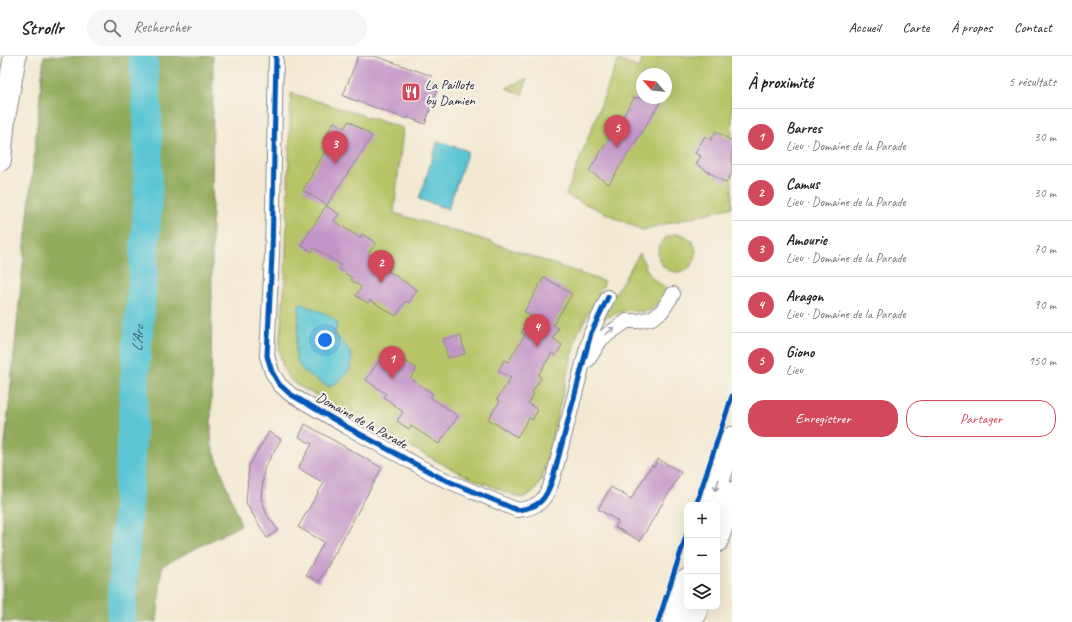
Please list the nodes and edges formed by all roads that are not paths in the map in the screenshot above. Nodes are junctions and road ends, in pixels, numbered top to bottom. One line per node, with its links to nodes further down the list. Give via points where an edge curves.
1 (15, 56): 3 (main road, via 4,118)
2 (276, 56): 6 (street, Domaine de la Parade, via 267,356 279,384 290,394 441,478 517,510 535,506 549,491)
3 (0, 160)
4 (673, 294): 6 (street, Domaine de la Parade, one-way to 4, via 601,338 627,321 652,318 662,311)
5 (608, 297): 6 (street, Domaine de la Parade, via 591,333)
6 (580, 374)
7 (732, 438): 9 (main road, one-way to 9)
8 (732, 493): 10 (main road)
9 (712, 502)
10 (718, 538)
11 (684, 590): 13 (main road)
12 (696, 610): 14 (main road)
13 (674, 622)
14 (692, 622)

